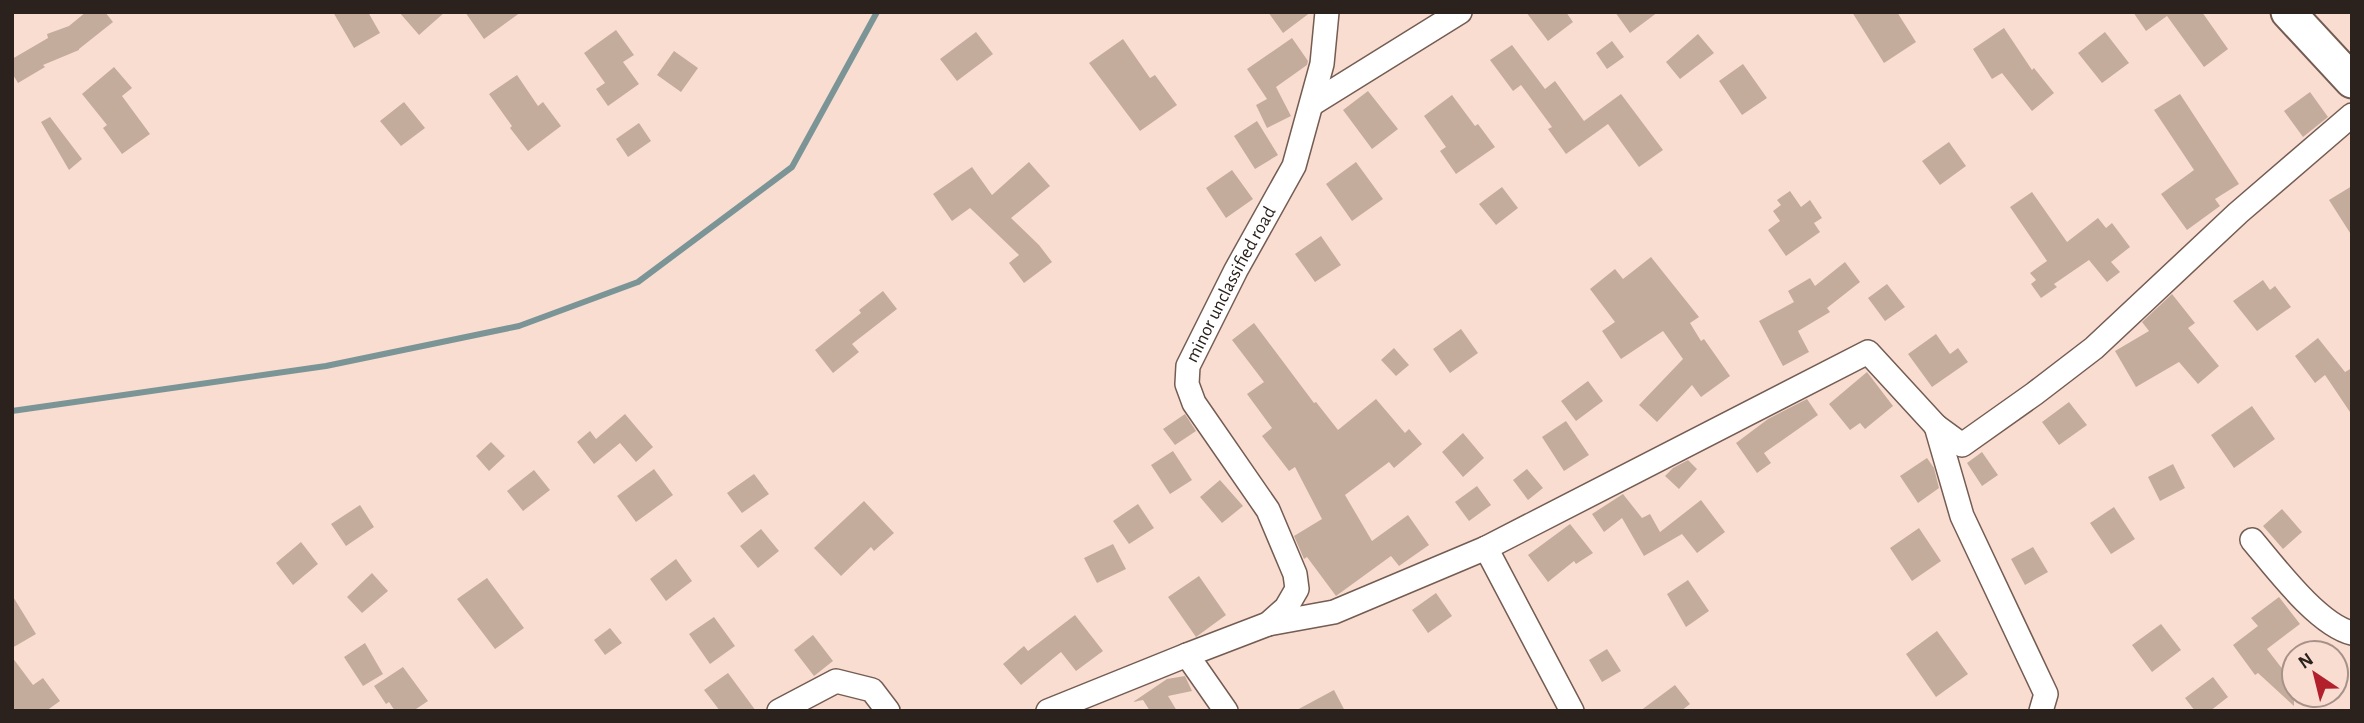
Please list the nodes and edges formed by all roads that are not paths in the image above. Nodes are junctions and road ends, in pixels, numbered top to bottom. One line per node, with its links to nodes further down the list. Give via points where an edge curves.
1 (1327, 12): 5 (street, minor unclassified road)
2 (1460, 12): 5 (street)
3 (2288, 12): 4 (main road)
4 (2352, 81)
5 (1312, 104): 10 (street, minor unclassified road, via 1294,166 1188,366 1186,384 1194,403 1268,510 1295,574 1297,589 1286,608)
6 (2352, 115): 7 (street, via 2238,213 2094,348 2034,394 1962,445)
7 (1936, 426): 9 (street, via 1868,352); 18 (street, via 1962,516 2046,694)
8 (2252, 540): 11 (street, via 2301,597 2341,630)
9 (1486, 548): 10 (street, via 1334,611); 17 (street)
10 (1268, 624): 12 (street, minor unclassified road)
11 (2352, 633)
12 (1187, 655): 15 (street, minor unclassified road); 16 (street)
13 (779, 711): 14 (street, via 836,681 872,690)
14 (888, 711)
15 (1048, 711)
16 (1226, 711)
17 (1573, 711)
18 (2041, 711)

